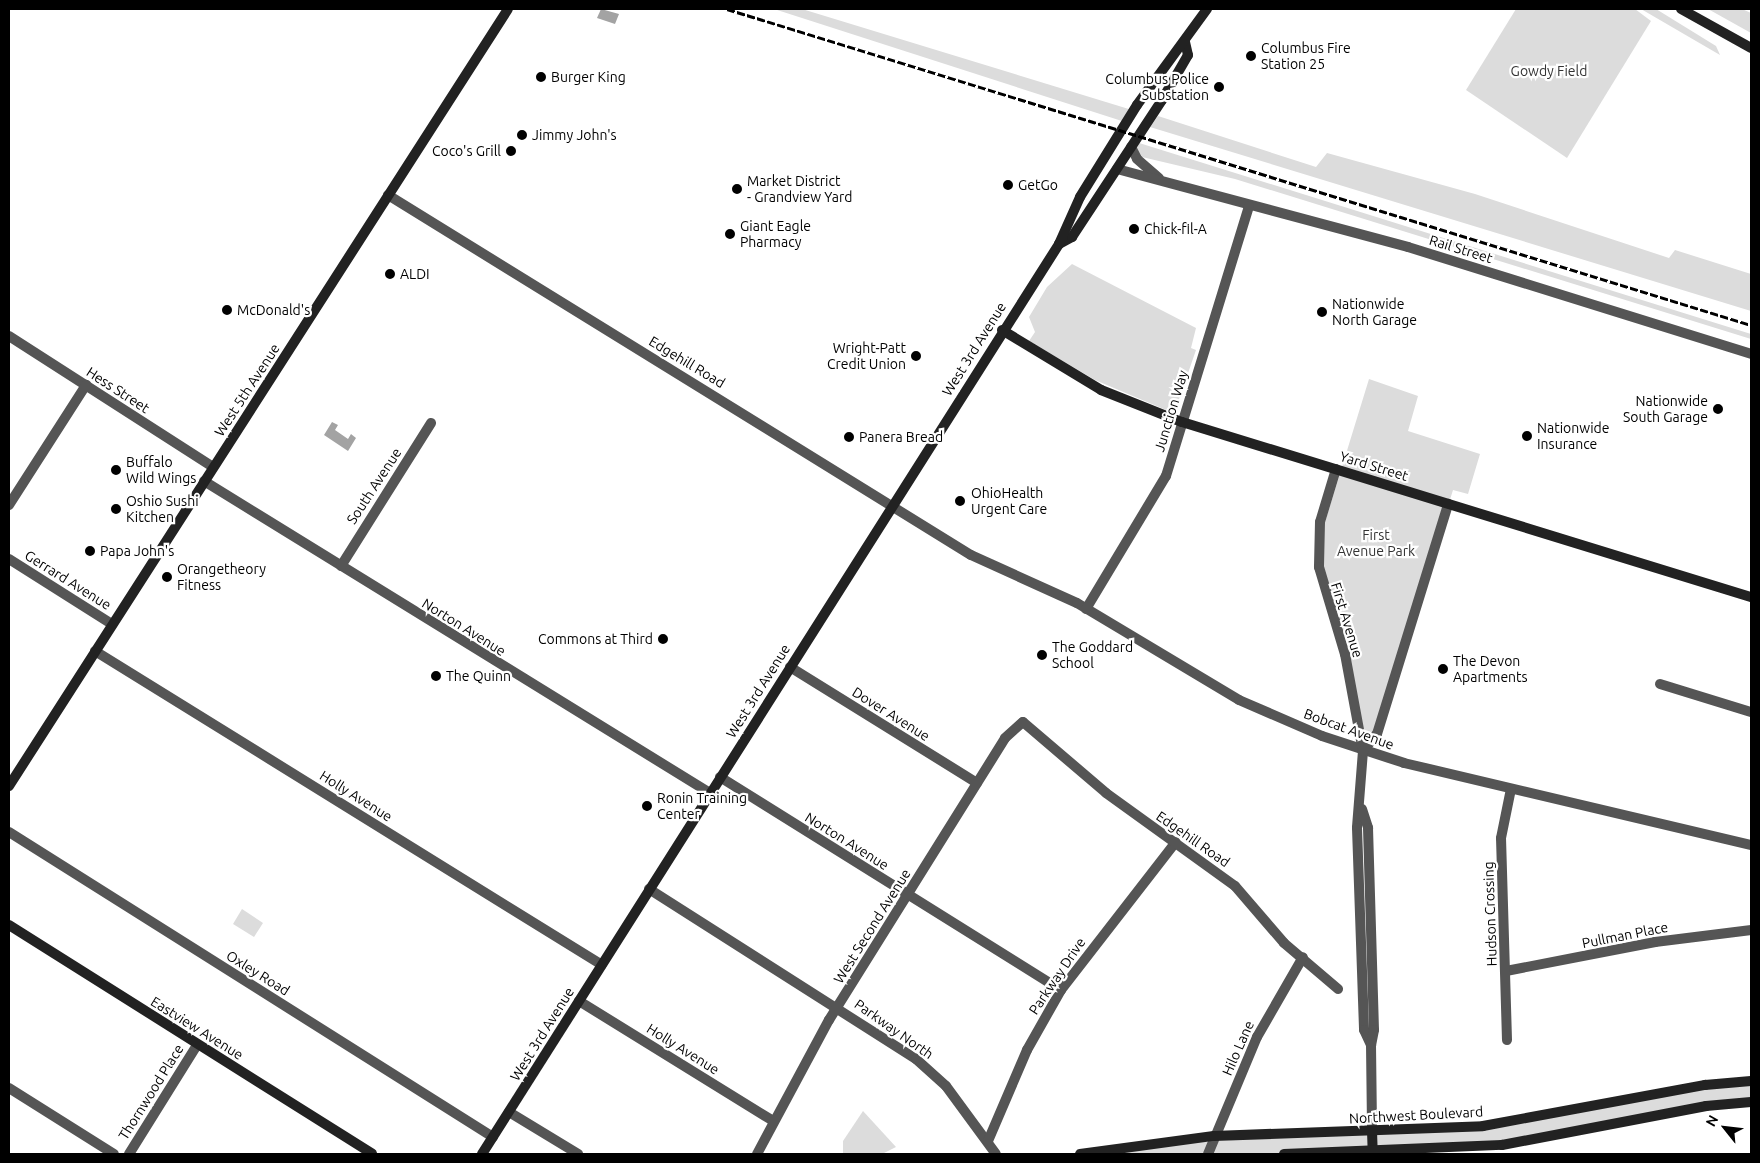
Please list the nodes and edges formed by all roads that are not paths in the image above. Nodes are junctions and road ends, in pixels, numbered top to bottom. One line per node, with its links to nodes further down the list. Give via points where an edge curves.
1 (508, 9): 10 (street, West 5th Avenue)
2 (1207, 9): 4 (street, West 3rd Avenue)
3 (1682, 9): 5 (street)
4 (1185, 42): 6 (street, West 3rd Avenue, via 1175,46); 7 (street, West 3rd Avenue, via 1188,55)
5 (1751, 48)
6 (1154, 78): 8 (street, via 1150,93 1111,153); 12 (street, West 3rd Avenue, via 1080,197)
7 (1131, 147): 8 (street, West 3rd Avenue); 9 (street, Rail Street, via 1137,160)
8 (1117, 169): 9 (street, Rail Street); 12 (street, West 3rd Avenue, via 1072,237)
9 (1159, 179): 11 (street, Rail Street)
10 (388, 195): 19 (street, West 5th Avenue); 22 (street, Edgehill Road)
11 (1250, 206): 15 (street, Rail Street, via 1408,247); 18 (street, Junction Way)
12 (1059, 244): 13 (street, West 3rd Avenue)
13 (1002, 330): 18 (street, Yard Street, via 1100,390); 22 (street, West 3rd Avenue)
14 (9, 336): 16 (street, Hess Street)
15 (1751, 354)
16 (86, 385): 19 (street, Hess Street); 24 (street)
17 (432, 422): 27 (street, South Avenue)
18 (1182, 422): 20 (street, Yard Street); 29 (street, Junction Way, via 1156,498)
19 (213, 467): 21 (street, West 5th Avenue)
20 (1336, 469): 23 (street, Yard Street); 36 (street, First Avenue, via 1320,522 1319,567 1345,654)
21 (204, 481): 27 (street, Norton Avenue); 30 (street, West 5th Avenue)
22 (892, 504): 25 (street, Edgehill Road); 32 (street, West 3rd Avenue)
23 (1448, 504): 28 (street, Yard Street); 36 (street, via 1377,734)
24 (9, 505)
25 (971, 556): 29 (street, Bobcat Avenue)
26 (9, 559): 30 (street, Gerrard Avenue)
27 (341, 566): 41 (street, Norton Avenue)
28 (1751, 597)
29 (1086, 609): 36 (street, Bobcat Avenue, via 1240,700)
30 (112, 624): 31 (street, West 5th Avenue)
31 (95, 651): 39 (street, West 5th Avenue); 50 (street, Holly Avenue)
32 (790, 667): 37 (street, West 3rd Avenue); 38 (street, Dover Avenue)
33 (1660, 684): 34 (street)
34 (1751, 712)
35 (1023, 722): 38 (street, West Second Avenue, via 1005,738); 43 (street, Edgehill Road, via 1106,793)
36 (1363, 751): 40 (street, Bobcat Avenue); 63 (street, First Avenue, via 1362,809 1358,828 1364,1030 1370,1046)
37 (720, 778): 41 (street, West 3rd Avenue); 46 (street, Norton Avenue)
38 (977, 783): 46 (street, West Second Avenue)
39 (9, 786)
40 (1511, 789): 44 (street, Bobcat Avenue); 51 (street, Hudson Crossing, via 1501,838)
41 (710, 793): 45 (street, West 3rd Avenue)
42 (9, 832): 65 (street, Oxley Road)
43 (1176, 842): 49 (street, Edgehill Road, via 1235,886 1284,943); 53 (street, Parkway Drive)
44 (1751, 845)
45 (649, 889): 50 (street, West 3rd Avenue); 55 (street, Parkway North)
46 (907, 894): 53 (street, Norton Avenue); 55 (street, West Second Avenue)
47 (9, 925): 57 (street, Eastview Avenue)
48 (1751, 930): 51 (street, Pullman Place, via 1655,942)
49 (1303, 957): 52 (street, Edgehill Road); 64 (street, Hilo Lane, via 1262,1028)
50 (602, 965): 54 (street, West 3rd Avenue)
51 (1506, 971): 56 (street, Hudson Crossing)
52 (1338, 989)
53 (1061, 990): 66 (street, Parkway Drive, via 1027,1050)
54 (579, 1001): 61 (street, West 3rd Avenue); 62 (street, Holly Avenue)
55 (838, 1006): 62 (street, West Second Avenue); 66 (street, Parkway North, via 932,1072)
56 (1506, 1040)
57 (197, 1045): 69 (street, Thornwood Place); 70 (street, Eastview Avenue)
58 (1751, 1081): 63 (street, Northwest Boulevard, via 1705,1085 1497,1124)
59 (9, 1088): 68 (street)
60 (1751, 1102): 67 (street, via 1706,1106 1502,1145)
61 (509, 1112): 65 (street, West 3rd Avenue); 72 (street)
62 (773, 1121): 73 (street, West Second Avenue)
63 (1372, 1131): 64 (street, Northwest Boulevard); 67 (street, First Avenue)
64 (1214, 1136): 75 (street, Northwest Boulevard, via 1164,1139); 76 (street, Hilo Lane)
65 (493, 1137): 71 (street, West 3rd Avenue)
66 (988, 1141): 74 (street, Parkway North)
67 (1373, 1153): 77 (street)
68 (114, 1154)
69 (129, 1154)
70 (372, 1154)
71 (482, 1154)
72 (578, 1154)
73 (757, 1154)
74 (996, 1154)
75 (1080, 1154)
76 (1208, 1154)
77 (1284, 1154)

